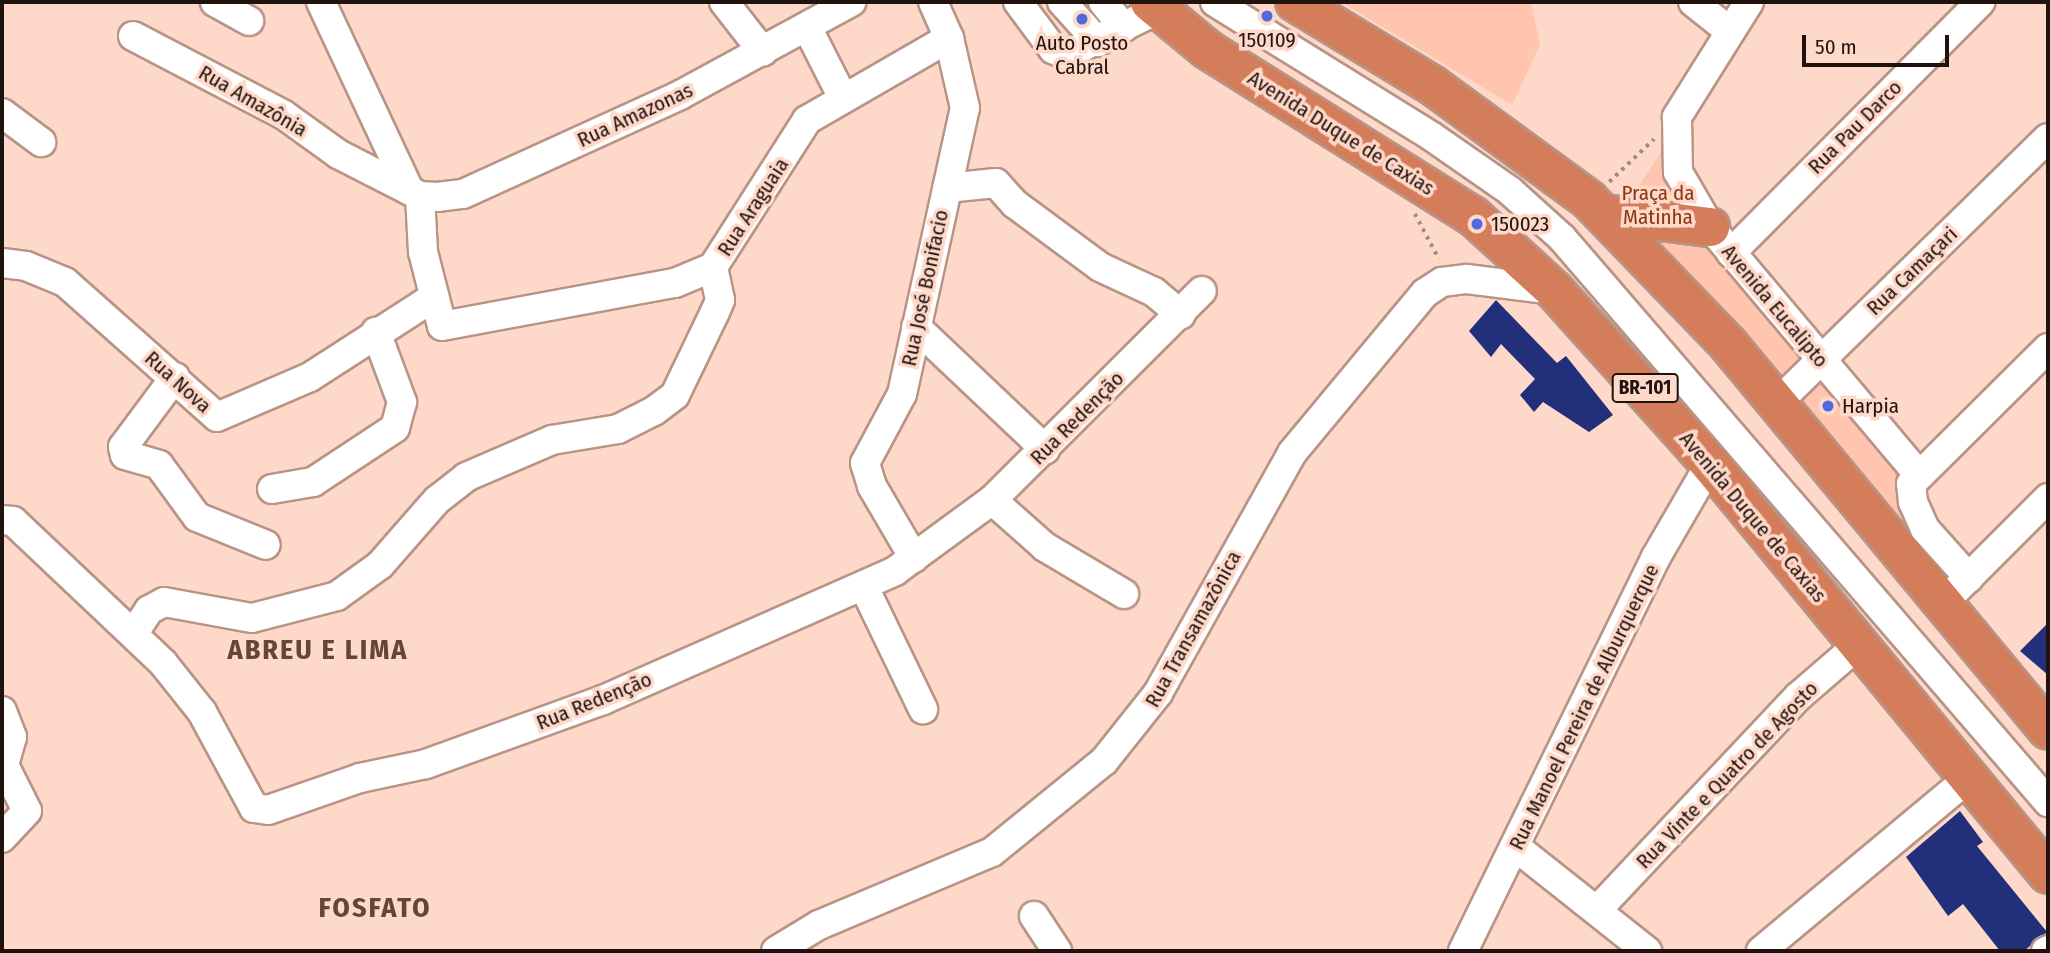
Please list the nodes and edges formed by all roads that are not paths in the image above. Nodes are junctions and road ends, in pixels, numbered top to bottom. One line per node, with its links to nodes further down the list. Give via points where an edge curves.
1 (215, 2): 15 (street)
2 (327, 2): 27 (street)
3 (724, 2): 21 (street)
4 (852, 2): 16 (street, Rua Amazonas)
5 (933, 2): 19 (street, Rua José Bonifacio)
6 (1018, 2): 20 (street, via 1060,54)
7 (1062, 2): 20 (street)
8 (1103, 2): 14 (street)
9 (1215, 2): 63 (street, via 1432,136 1510,191 1562,238)
10 (1295, 2): 28 (highway, via 1432,85)
11 (1693, 2): 17 (street)
12 (1749, 2): 17 (street)
13 (1980, 2): 29 (street, Rua Pau Darco)
14 (1144, 13): 20 (street); 34 (highway, Avenida Duque de Caxias / BR-101, via 1473,216)
15 (249, 21)
16 (807, 27): 21 (street, Rua Amazonas); 22 (street)
17 (1727, 29): 29 (street, Avenida Eucalipto, via 1677,117 1678,172)
18 (133, 36): 27 (street, Rua Amazônia, via 284,115 338,154)
19 (949, 38): 22 (street, Rua Araguaia); 26 (street, Rua José Bonifacio, via 965,108)
20 (1098, 42)
21 (763, 52): 27 (street, Rua Amazonas, via 463,194)
22 (843, 98): 31 (street, Rua Araguaia, via 807,120)
23 (2, 113): 25 (street)
24 (2048, 138): 41 (street, Rua Camaçari)
25 (41, 142)
26 (947, 188): 37 (street, via 996,183 1015,204 1100,267 1154,292); 38 (street, Rua José Bonifacio)
27 (414, 193): 36 (street)
28 (1597, 207): 29 (highway); 43 (highway, via 1672,280)
29 (1720, 240): 41 (street, Avenida Eucalipto)
30 (2, 263): 32 (street, Rua Nova, via 26,266)
31 (713, 267): 36 (street, Rua Araguaia, via 615,298 442,326); 57 (street, via 720,300 675,396 654,411 618,429 552,440 466,477 437,500 380,565 337,596 252,618 164,602 149,610)
32 (65, 282): 33 (street); 42 (street, Rua Nova, via 94,314)
33 (2, 283)
34 (1554, 290): 45 (highway, Avenida Duque de Caxias / BR-101); 69 (street, Rua Transamazônica, via 1468,279 1442,282 1426,293 1292,453 1158,693 1104,761 992,852 819,925)
35 (1202, 291): 37 (street, Rua Redenção)
36 (434, 297): 39 (street, Rua Nova)
37 (1181, 315): 44 (street, Rua Redenção)
38 (916, 327): 44 (street); 52 (street, Rua José Bonifacio, via 902,394 865,463 872,486)
39 (377, 337): 42 (street, Rua Nova, via 310,377 224,417 204,406); 47 (street, via 402,402 395,428 313,482)
40 (2048, 348): 46 (street)
41 (1820, 361): 43 (street, Rua Camaçari); 46 (street, Avenida Eucalipto)
42 (175, 377): 51 (street, via 123,447 125,454 159,465 197,517)
43 (1776, 404): 56 (highway)
44 (1045, 449): 49 (street, Rua Redenção)
45 (1710, 464): 58 (highway, Avenida Duque de Caxias / BR-101); 65 (street, Rua Manoel Pereira de Alburquerque, via 1584,699)
46 (1919, 475): 53 (street, via 1911,484 1917,515)
47 (272, 489)
48 (2048, 498): 53 (street)
49 (992, 500): 52 (street, Rua Redenção); 55 (street, via 1045,547)
50 (4, 519): 57 (street, Rua Redenção)
51 (266, 545)
52 (914, 558): 54 (street, Rua Redenção)
53 (1969, 578): 56 (street)
54 (864, 587): 57 (street, Rua Redenção, via 603,700 426,764 360,778 262,811 250,802 202,712); 59 (street)
55 (1124, 594)
56 (1942, 605): 61 (highway)
57 (134, 633)
58 (1858, 645): 62 (highway, Avenida Duque de Caxias / BR-101); 67 (street, Rua Vinte e Quatro de Agosto, via 1799,696)
59 (923, 709)
60 (2, 711): 64 (street, via 12,737 4,765 27,811)
61 (2048, 730)
62 (1969, 778): 66 (highway, Avenida Duque de Caxias / BR-101); 73 (street)
63 (2048, 802)
64 (2, 838)
65 (1517, 848): 67 (street); 71 (street, Rua Manoel Pereira de Alburquerque)
66 (2048, 874)
67 (1599, 908): 72 (street)
68 (1034, 916): 70 (street)
69 (776, 951)
70 (1057, 951)
71 (1463, 951)
72 (1647, 951)
73 (1761, 951)

